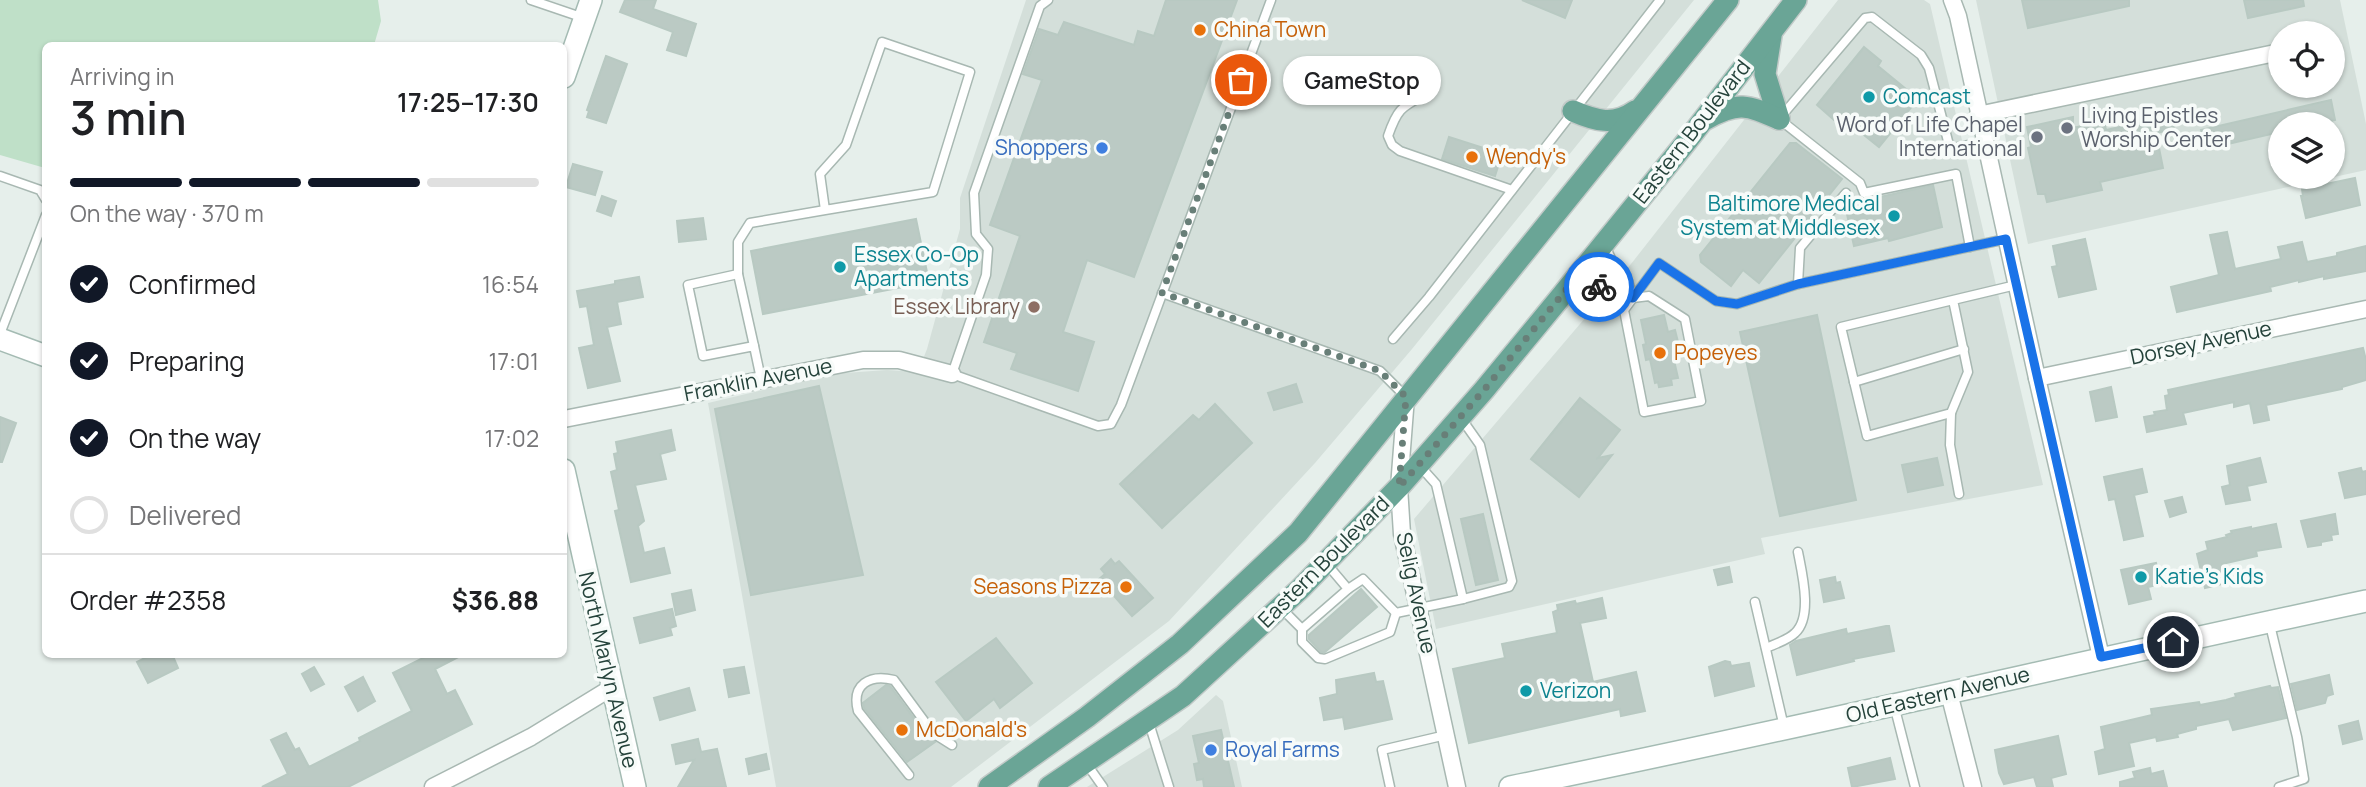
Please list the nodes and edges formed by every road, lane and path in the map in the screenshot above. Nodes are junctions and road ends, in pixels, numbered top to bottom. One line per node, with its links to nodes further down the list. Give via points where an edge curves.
1 (531, 0): 8 (lane)
2 (1048, 0): 41 (lane, via 1040,6 974,193 976,234 988,249 986,275)
3 (1271, 0): 32 (lane)
4 (1660, 0): 14 (lane)
5 (1728, 0): 13 (main road, Eastern Boulevard)
6 (1796, 0): 9 (main road, Eastern Boulevard)
7 (1952, 0): 15 (street)
8 (588, 9): 11 (street)
9 (1772, 30): 16 (main road, via 1765,74); 17 (main road, Eastern Boulevard)
10 (2268, 55): 15 (street)
11 (567, 68)
12 (1428, 93): 20 (lane, via 1395,114 1388,136 1392,145)
13 (1643, 105): 14 (main road, via 1625,119 1607,122); 45 (main road, Eastern Boulevard)
14 (1573, 111): 20 (lane)
15 (1978, 115): 18 (street)
16 (1779, 119): 17 (main road, via 1740,106 1725,108); 18 (lane, via 1865,18 1872,17 1921,55 1929,68 1949,145); 27 (lane, via 1860,183 1864,193 1956,174)
17 (1702, 122): 26 (main road, Eastern Boulevard)
18 (1984, 142): 25 (street)
19 (0, 176): 22 (lane)
20 (1512, 190): 37 (lane)
21 (1846, 192): 30 (lane, via 1800,248)
22 (42, 193)
23 (825, 210): 23 (lane, via 820,174 846,145 882,42 970,72 933,192); 28 (lane, via 750,223 738,242)
24 (42, 226): 36 (lane)
25 (2006, 239): 27 (lane); 31 (street)
26 (1604, 242): 29 (main road, Eastern Boulevard); 33 (lane)
27 (1970, 247): 30 (lane)
28 (738, 274): 38 (lane); 38 (lane, via 688,285 703,356)
29 (1575, 279): 33 (lane); 47 (main road, Eastern Boulevard)
30 (1798, 284): 33 (lane, via 1737,304 1716,301 1659,263)
31 (2016, 285): 34 (lane); 42 (street)
32 (1162, 293): 41 (lane, via 1111,424 1098,426); 45 (lane, via 1380,371)
33 (1633, 298): 33 (lane, via 1624,310 1644,412 1701,401 1685,319 1649,296)
34 (1953, 300): 39 (lane); 44 (lane, via 1841,327)
35 (2366, 309): 42 (street, Dorsey Avenue)
36 (0, 337): 40 (street)
37 (1394, 339)
38 (754, 346): 43 (lane)
39 (1964, 349): 44 (lane); 46 (lane, via 1968,372)
40 (42, 354)
41 (952, 374): 43 (street, Franklin Avenue, via 899,360 863,360)
42 (2037, 377): 65 (street)
43 (761, 379): 48 (street, Franklin Avenue)
44 (1854, 382): 46 (lane, via 1867,436)
45 (1406, 397): 51 (street, Selig Avenue); 77 (main road, Eastern Boulevard, via 1298,533 1238,590 1146,671)
46 (1951, 413): 52 (lane, via 1950,445)
47 (1461, 417): 49 (main road, Eastern Boulevard); 56 (lane, via 1480,445 1512,581 1509,587)
48 (567, 418)
49 (1419, 465): 51 (main road, Eastern Boulevard); 56 (lane, via 1436,484)
50 (567, 484): 66 (street, North Marlyn Avenue)
51 (1399, 487): 54 (main road, Eastern Boulevard); 60 (street, Selig Avenue, via 1402,534)
52 (1959, 494)
53 (1798, 552): 64 (lane, via 1805,595 1802,626 1794,635)
54 (1325, 563): 55 (lane); 59 (main road, Eastern Boulevard)
55 (1348, 589): 61 (lane, via 1363,579); 63 (lane)
56 (1463, 599): 60 (lane)
57 (2366, 601): 62 (street, Old Eastern Avenue)
58 (1755, 602): 64 (lane)
59 (1280, 607): 63 (lane); 69 (main road, Eastern Boulevard, via 1183,696)
60 (1418, 607): 61 (lane); 71 (street, Selig Avenue)
61 (1396, 612): 63 (lane, via 1390,632 1325,659 1302,642)
62 (2269, 622): 65 (street, Old Eastern Avenue); 86 (lane, via 2304,779)
63 (1302, 629)
64 (1766, 648): 70 (lane)
65 (2101, 657): 67 (street, Old Eastern Avenue)
66 (611, 688): 75 (street, via 531,737); 76 (street, North Marlyn Avenue)
67 (1949, 693): 68 (street, Old Eastern Avenue); 85 (street)
68 (1894, 705): 70 (street, Old Eastern Avenue); 84 (lane)
69 (1148, 720): 73 (main road, Eastern Boulevard); 80 (lane)
70 (1784, 730): 83 (street, Old Eastern Avenue)
71 (1446, 736): 81 (lane, via 1382,750); 82 (street, Selig Avenue)
72 (952, 745): 74 (lane, via 933,733 894,680 871,679 858,692 858,711)
73 (1086, 763): 78 (main road, Eastern Boulevard); 79 (lane)
74 (909, 775)
75 (433, 787)
76 (635, 787)
77 (989, 787)
78 (1049, 787)
79 (1103, 787)
80 (1169, 787)
81 (1390, 787)
82 (1457, 787)
83 (1510, 787)
84 (1915, 787)
85 (1973, 787)
86 (2279, 787)

